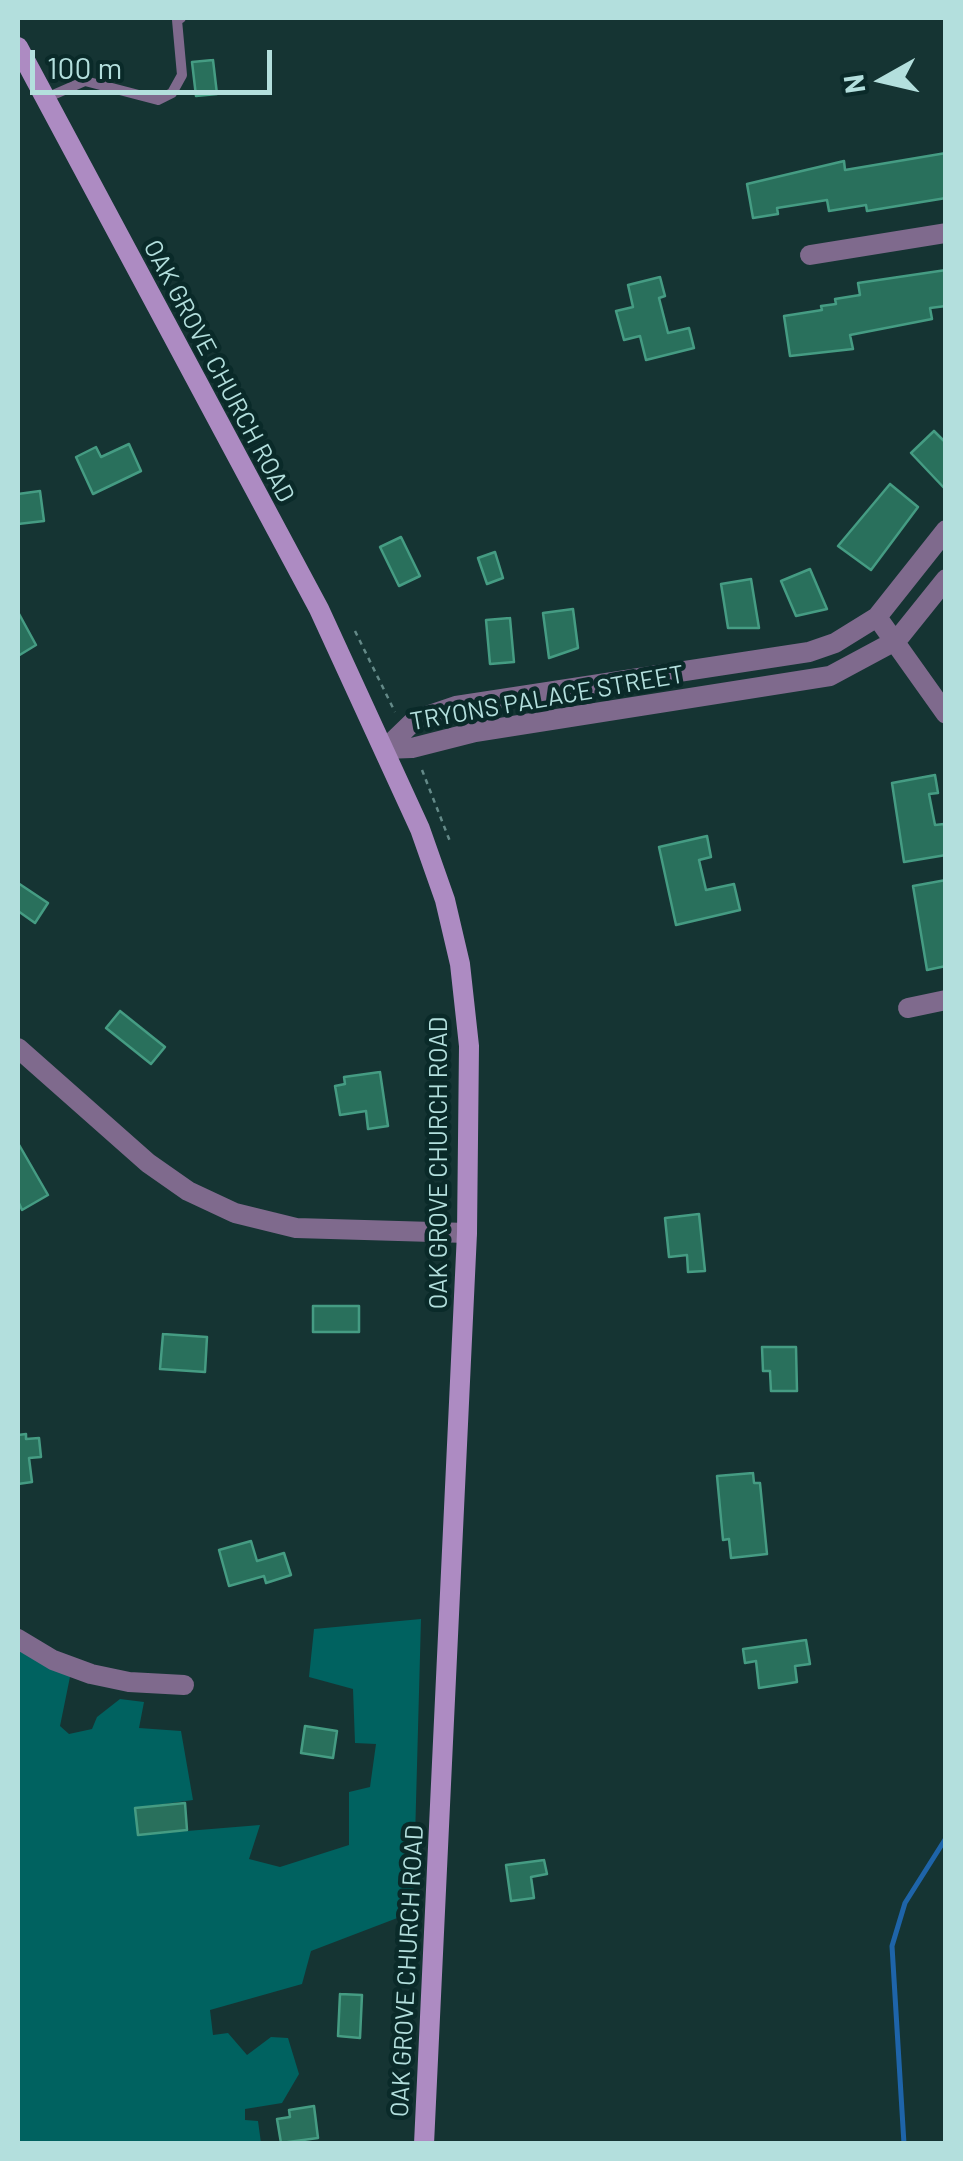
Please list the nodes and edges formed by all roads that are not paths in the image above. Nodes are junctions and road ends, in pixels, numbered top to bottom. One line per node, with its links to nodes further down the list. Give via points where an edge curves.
1 (181, 18): 3 (lane, via 182,75 172,93 158,100 85,81)
2 (18, 47): 3 (main road, OAK GROVE CHURCH ROAD)
3 (45, 98): 13 (main road, OAK GROVE CHURCH ROAD, via 319,609)
4 (946, 233): 5 (street)
5 (810, 255)
6 (946, 530): 8 (street, TRYONS PALACE STREET)
7 (946, 578): 9 (street, TRYONS PALACE STREET)
8 (877, 617): 9 (street); 10 (street, TRYONS PALACE STREET, via 808,652)
9 (896, 640): 11 (street, TRYONS PALACE STREET, via 830,676); 12 (street)
10 (625, 680): 11 (street); 13 (street, TRYONS PALACE STREET, via 456,706 416,720)
11 (630, 709): 13 (street, TRYONS PALACE STREET)
12 (946, 714)
13 (386, 749): 17 (main road, OAK GROVE CHURCH ROAD, via 439,882 460,964 469,1046)
14 (946, 1000): 15 (street)
15 (908, 1008)
16 (18, 1048): 17 (street, via 148,1163 235,1213 296,1228)
17 (467, 1233): 20 (main road, OAK GROVE CHURCH ROAD)
18 (18, 1639): 19 (street, via 91,1674)
19 (184, 1685)
20 (424, 2144)

